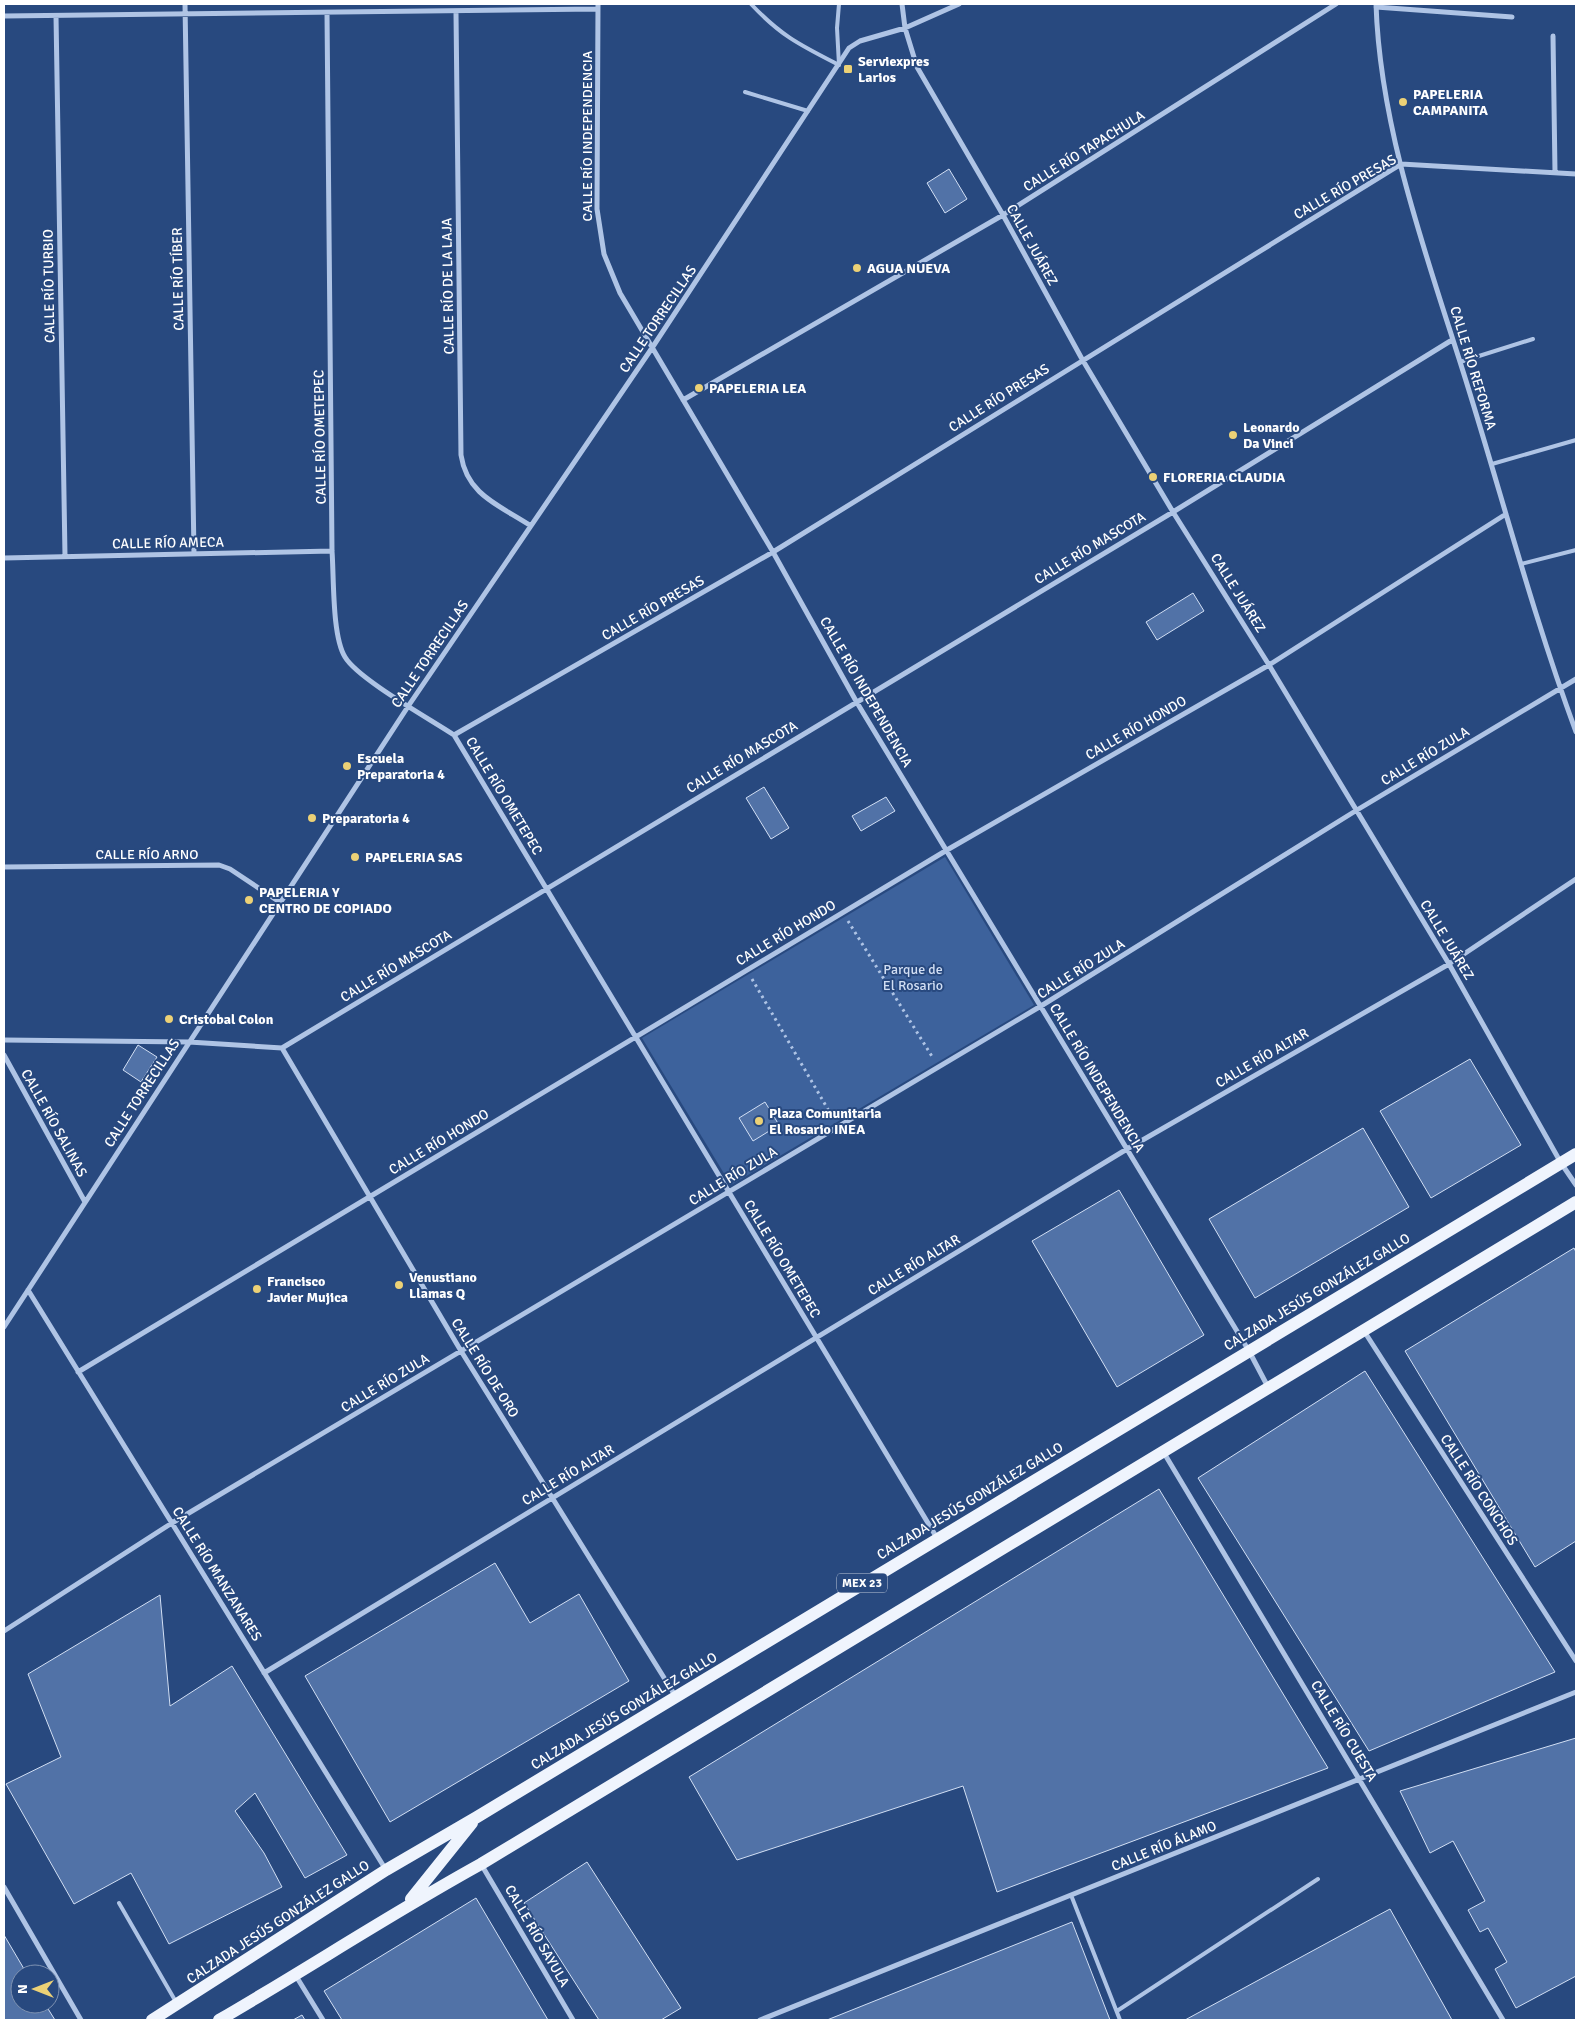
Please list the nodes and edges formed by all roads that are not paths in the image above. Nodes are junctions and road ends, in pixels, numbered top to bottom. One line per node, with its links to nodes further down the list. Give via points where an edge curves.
1 (185, 4): 11 (street, CALLE RÍO TÍBER)
2 (751, 4): 17 (lane, via 792,42)
3 (839, 4): 17 (lane)
4 (902, 4): 15 (street, CALLE JUÁREZ)
5 (957, 4): 15 (street, CALLE TORRECILLAS)
6 (1336, 4): 23 (street, CALLE RÍO TAPACHULA)
7 (1376, 5): 14 (street); 20 (street, CALLE RÍO REFORMA, via 1383,82)
8 (598, 7): 10 (street); 26 (street, CALLE RÍO INDEPENDENCIA, via 599,232 614,280)
9 (327, 13): 10 (street); 11 (street); 36 (street, CALLE RÍO OMETEPEC)
10 (456, 13): 34 (street, CALLE RÍO DE LA LAJA, via 463,468 476,491)
11 (185, 14): 13 (street); 38 (street, CALLE RÍO TÍBER)
12 (4, 16): 13 (street)
13 (56, 16): 39 (street, CALLE RÍO TURBIO)
14 (1512, 18)
15 (905, 28): 17 (street, CALLE TORRECILLAS, via 860,41 849,48); 23 (street, CALLE JUÁREZ, via 917,67)
16 (1553, 36): 21 (street)
17 (839, 65): 19 (street, CALLE TORRECILLAS)
18 (745, 92): 19 (lane)
19 (808, 111): 26 (street, CALLE TORRECILLAS)
20 (1401, 164): 21 (street, CALLE RÍO PRESAS); 24 (street, CALLE RÍO REFORMA); 27 (street, CALLE RÍO PRESAS)
21 (1555, 172): 22 (street, CALLE RÍO PRESAS)
22 (1576, 174)
23 (1003, 215): 27 (street, CALLE JUÁREZ); 29 (street, CALLE RÍO TAPACHULA)
24 (1452, 340): 28 (street, CALLE RÍO REFORMA); 32 (street, CALLE RÍO MASCOTA)
25 (1533, 340): 28 (lane)
26 (652, 348): 29 (street, CALLE RÍO INDEPENDENCIA); 34 (street, CALLE TORRECILLAS)
27 (1082, 359): 32 (street, CALLE JUÁREZ); 37 (street, CALLE RÍO PRESAS)
28 (1460, 362): 31 (street, CALLE RÍO REFORMA)
29 (684, 400): 37 (street, CALLE RÍO INDEPENDENCIA)
30 (1576, 440): 31 (lane)
31 (1492, 464): 33 (street, CALLE RÍO REFORMA)
32 (1173, 512): 42 (street, CALLE JUÁREZ); 45 (street, CALLE RÍO MASCOTA)
33 (1506, 514): 41 (street, CALLE RÍO REFORMA); 42 (street, CALLE RÍO HONDO)
34 (531, 526): 46 (street, CALLE TORRECILLAS)
35 (1576, 550): 41 (lane)
36 (332, 551): 38 (street, CALLE RÍO AMECA); 46 (street, CALLE RÍO OMETEPEC, via 336,618 344,656 358,672)
37 (773, 552): 45 (street, CALLE RÍO INDEPENDENCIA); 48 (street, CALLE RÍO PRESAS)
38 (194, 554): 39 (street, CALLE RÍO AMECA)
39 (65, 556): 40 (street, CALLE RÍO AMECA)
40 (4, 558)
41 (1521, 564): 44 (street, CALLE RÍO REFORMA)
42 (1270, 664): 49 (street, CALLE JUÁREZ); 50 (street, CALLE RÍO HONDO)
43 (1576, 678): 44 (street, CALLE RÍO ZULA)
44 (1560, 688): 47 (street, CALLE RÍO REFORMA); 49 (street, CALLE RÍO ZULA)
45 (856, 701): 50 (street, CALLE RÍO INDEPENDENCIA); 53 (street, CALLE RÍO MASCOTA)
46 (409, 705): 48 (street, CALLE RÍO OMETEPEC); 54 (street, CALLE TORRECILLAS)
47 (1576, 732)
48 (454, 735): 53 (street, CALLE RÍO OMETEPEC)
49 (1357, 810): 55 (street, CALLE JUÁREZ); 56 (street, CALLE RÍO ZULA)
50 (946, 850): 56 (street, CALLE RÍO INDEPENDENCIA); 57 (street, CALLE RÍO HONDO)
51 (4, 867): 54 (street, CALLE RÍO ARNO, via 219,865)
52 (1576, 879): 55 (street, CALLE RÍO ALTAR)
53 (546, 888): 57 (street, CALLE RÍO OMETEPEC); 60 (street, CALLE RÍO MASCOTA)
54 (281, 903): 59 (street, CALLE TORRECILLAS)
55 (1449, 964): 62 (street, CALLE RÍO ALTAR); 64 (street, CALLE JUÁREZ)
56 (1041, 1006): 62 (street, CALLE RÍO INDEPENDENCIA); 66 (street, CALLE RÍO ZULA)
57 (636, 1037): 66 (street, CALLE RÍO OMETEPEC); 67 (street, CALLE RÍO HONDO)
58 (4, 1040): 59 (street)
59 (189, 1042): 60 (street); 68 (street, CALLE TORRECILLAS)
60 (282, 1048): 67 (street, CALLE RÍO DE ORO)
61 (4, 1055): 68 (street, CALLE RÍO SALINAS)
62 (1127, 1149): 73 (street, CALLE RÍO ALTAR); 74 (street, CALLE RÍO INDEPENDENCIA)
63 (1576, 1154): 64 (main road, CALZADA JESÚS GONZÁLEZ GALLO / MEX 23)
64 (1560, 1163): 65 (street, CALLE JUÁREZ); 74 (main road, CALZADA JESÚS GONZÁLEZ GALLO / MEX 23)
65 (1576, 1185)
66 (729, 1192): 73 (street, CALLE RÍO OMETEPEC); 75 (street, CALLE RÍO ZULA)
67 (370, 1197): 75 (street, CALLE RÍO DE ORO); 76 (street, CALLE RÍO HONDO)
68 (85, 1202): 70 (street, CALLE TORRECILLAS)
69 (1576, 1202): 72 (main road)
70 (28, 1290): 71 (street, CALLE TORRECILLAS); 76 (street, CALLE RÍO MANZANARES)
71 (4, 1327)
72 (1364, 1331): 77 (main road); 83 (street, CALLE RÍO CONCHOS)
73 (816, 1338): 79 (street, CALLE RÍO ALTAR); 81 (street, CALLE RÍO OMETEPEC)
74 (1249, 1351): 77 (street, CALLE RÍO INDEPENDENCIA); 81 (main road, CALZADA JESÚS GONZÁLEZ GALLO / MEX 23)
75 (461, 1352): 79 (street, CALLE RÍO DE ORO); 80 (street, CALLE RÍO ZULA)
76 (78, 1372): 80 (street, CALLE RÍO MANZANARES)
77 (1269, 1389): 78 (main road)
78 (1164, 1453): 87 (street, CALLE RÍO CUESTA); 89 (main road)
79 (552, 1498): 84 (street, CALLE RÍO ALTAR); 86 (street, CALLE RÍO DE ORO)
80 (172, 1523): 82 (street, CALLE RÍO ZULA); 84 (street, CALLE RÍO MANZANARES)
81 (937, 1538): 86 (main road, CALZADA JESÚS GONZÁLEZ GALLO / MEX 23)
82 (4, 1631)
83 (1576, 1661)
84 (264, 1673): 90 (street, CALLE RÍO MANZANARES)
85 (1576, 1692): 87 (street, CALLE RÍO ÁLAMO)
86 (676, 1696): 88 (main road, CALZADA JESÚS GONZÁLEZ GALLO / MEX 23)
87 (1360, 1779): 93 (street, CALLE RÍO ÁLAMO); 106 (street, CALLE RÍO CUESTA)
88 (477, 1818): 90 (main road, CALZADA JESÚS GONZÁLEZ GALLO / MEX 23); 95 (main road)
89 (481, 1864): 95 (main road); 103 (street, CALLE RÍO SAYULA)
90 (386, 1870): 97 (main road, CALZADA JESÚS GONZÁLEZ GALLO / MEX 23)
91 (1318, 1879): 98 (lane)
92 (4, 1887): 99 (street)
93 (1071, 1895): 98 (lane); 104 (street, CALLE RÍO ÁLAMO)
94 (119, 1903): 97 (lane)
95 (406, 1905): 96 (main road)
96 (296, 1975): 101 (main road); 102 (street)
97 (177, 2004): 100 (main road, CALZADA JESÚS GONZÁLEZ GALLO / MEX 23)
98 (1117, 2011): 105 (lane)
99 (82, 2020)
100 (152, 2020)
101 (219, 2020)
102 (323, 2020)
103 (573, 2020)
104 (760, 2020)
105 (1120, 2020)
106 (1503, 2020)

